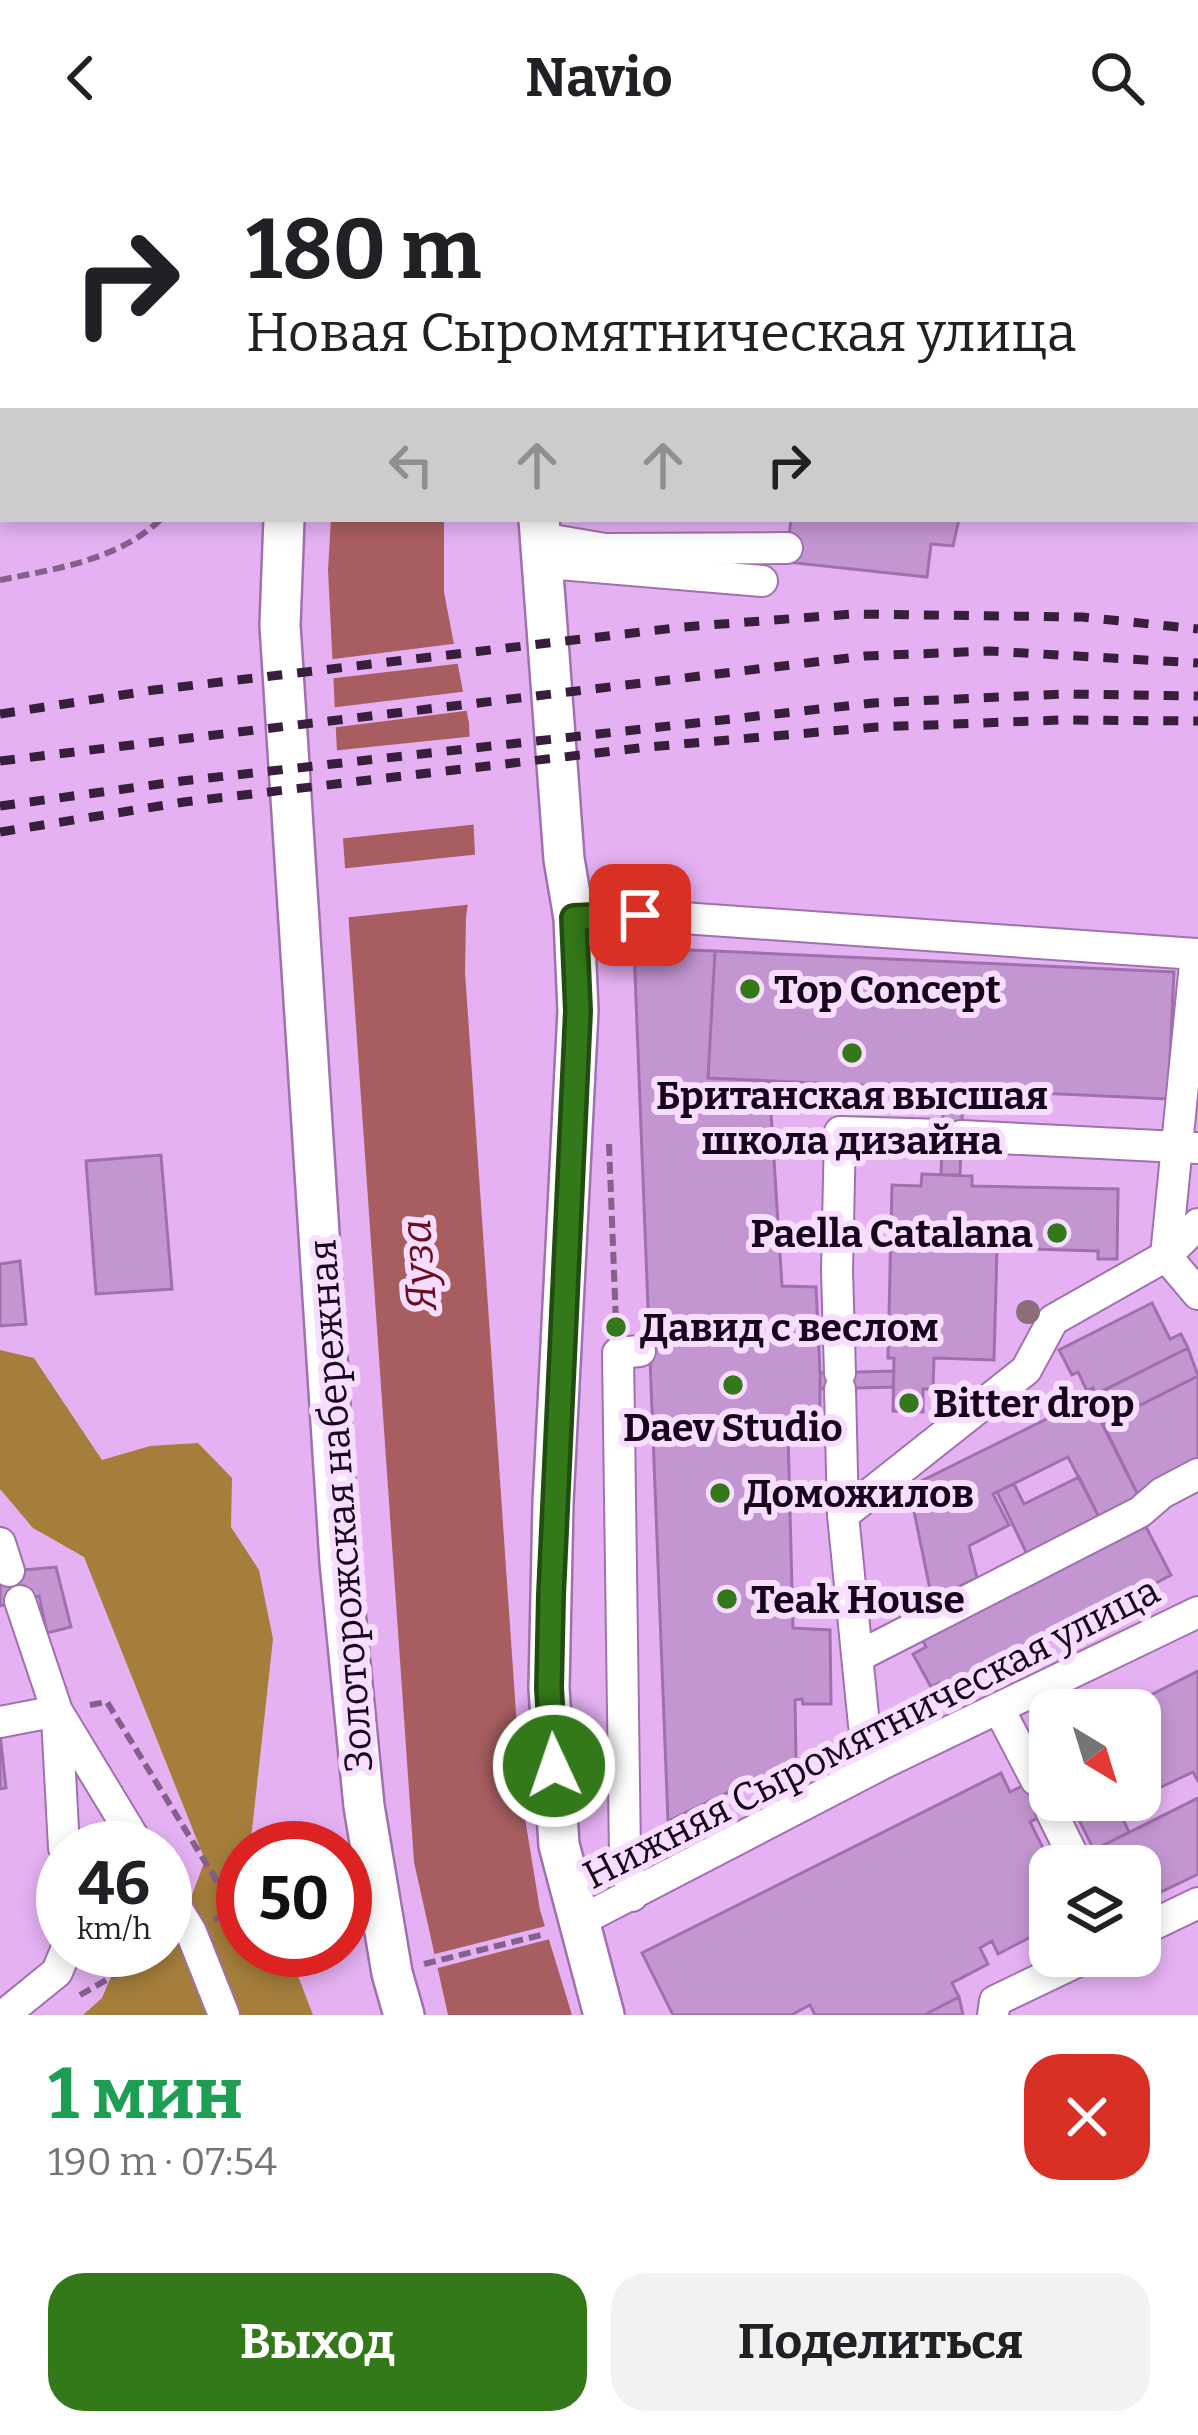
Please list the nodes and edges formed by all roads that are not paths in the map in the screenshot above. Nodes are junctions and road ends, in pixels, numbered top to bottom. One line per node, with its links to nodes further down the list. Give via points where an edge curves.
1 (284, 522): 33 (main road, Золоторожская набережная, via 280,625 340,1562 364,1806)
2 (541, 543): 3 (street); 4 (street, via 559,564); 5 (main road)
3 (788, 548)
4 (762, 581)
5 (574, 918): 6 (street, via 640,915); 27 (main road, via 578,1011 549,1688)
6 (1196, 954): 7 (street)
7 (1186, 1147): 9 (street); 13 (street, via 840,1132)
8 (1198, 1224): 9 (street)
9 (1166, 1256): 10 (street); 13 (street, via 1053,1320 1026,1370)
10 (1198, 1294)
11 (640, 1352): 24 (street, via 618,1353)
12 (1198, 1474): 16 (street, via 1140,1512)
13 (843, 1515): 16 (street)
14 (20, 1601): 18 (street)
15 (1198, 1612): 17 (street, Нижняя Сыромятническая улица)
16 (859, 1656): 20 (street, via 864,1725)
17 (999, 1709): 20 (street, Нижняя Сыромятническая улица); 21 (street)
18 (57, 1711): 19 (street); 22 (street); 23 (street)
19 (0, 1722)
20 (884, 1762): 24 (street, Нижняя Сыромятническая улица)
21 (1029, 1767)
22 (63, 1821)
23 (124, 1821)
24 (632, 1896): 27 (street, Нижняя Сыромятническая улица)
25 (1198, 1903): 26 (street)
26 (1161, 1921)
27 (560, 1928): 34 (main road)
28 (192, 1935): 32 (street)
29 (51, 1977): 31 (street)
30 (1045, 1977): 35 (street, via 995,2001)
31 (4, 2015)
32 (224, 2015)
33 (404, 2015)
34 (604, 2015)
35 (993, 2015)

